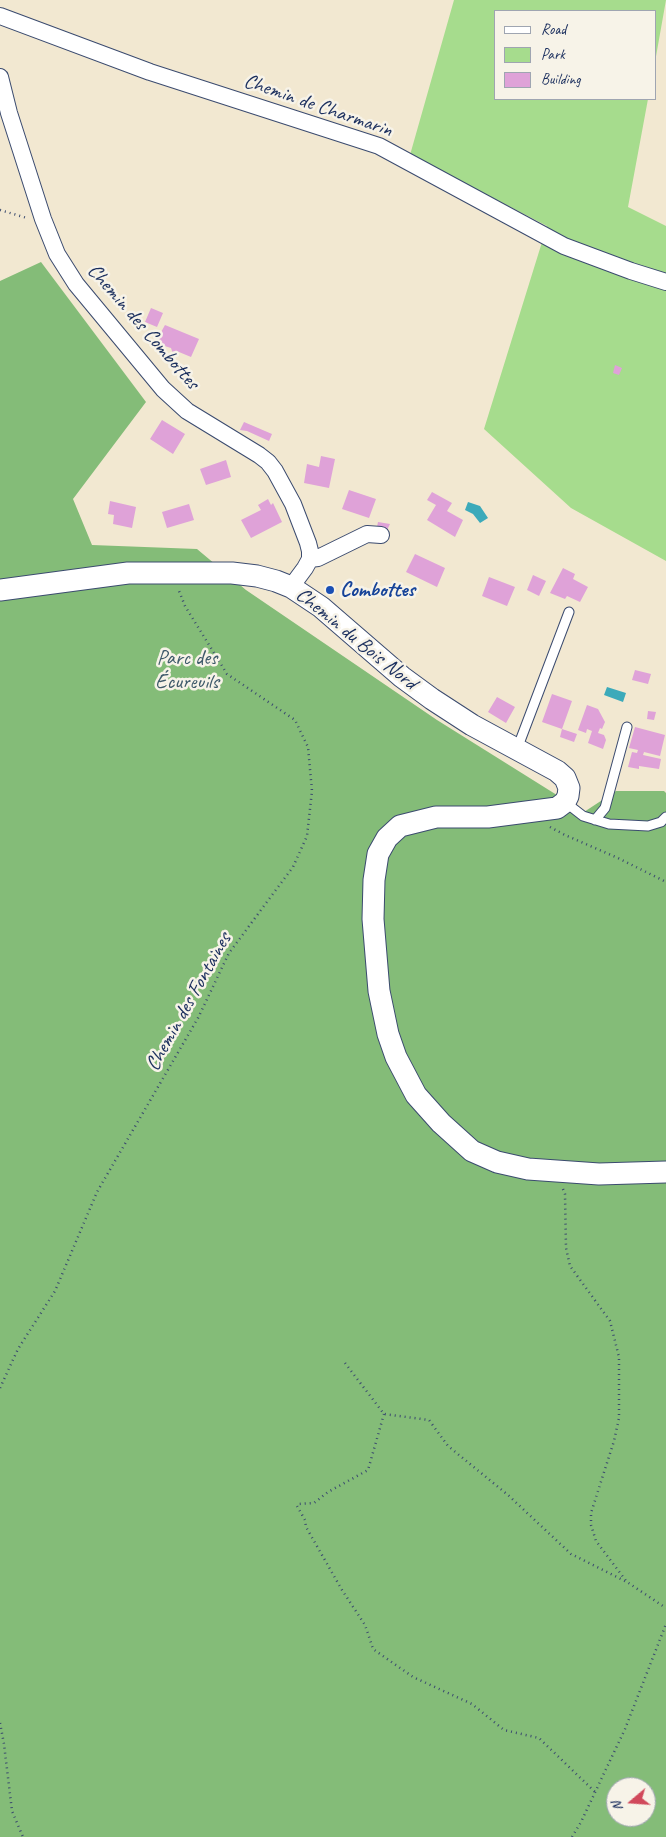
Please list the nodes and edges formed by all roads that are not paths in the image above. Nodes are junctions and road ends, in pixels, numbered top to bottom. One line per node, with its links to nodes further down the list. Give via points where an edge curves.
1 (0, 16): 3 (street, Chemin de Charmarin, via 150,72 379,146 564,246)
2 (0, 77): 5 (street, Chemin des Combottes, via 43,219 57,254 76,284 163,389 187,411 268,462 294,504 308,543)
3 (666, 282)
4 (381, 535): 5 (street, via 367,534)
5 (310, 559): 6 (street)
6 (291, 586): 7 (street, Chemin du Bois Nord, via 257,576 176,573 128,574); 10 (street, Chemin du Bois Nord, via 432,699)
7 (0, 590)
8 (569, 612): 10 (lane)
9 (627, 726): 13 (lane, via 605,808)
10 (516, 750): 11 (street, Chemin du Bois Nord, via 565,778 568,796)
11 (561, 805): 13 (lane); 14 (street, via 488,817 436,817 400,826 387,838 378,854 373,919 379,991 388,1034 416,1095 472,1151 528,1170 599,1174)
12 (666, 817): 13 (lane, via 648,826)
13 (596, 820)
14 (666, 1172)

